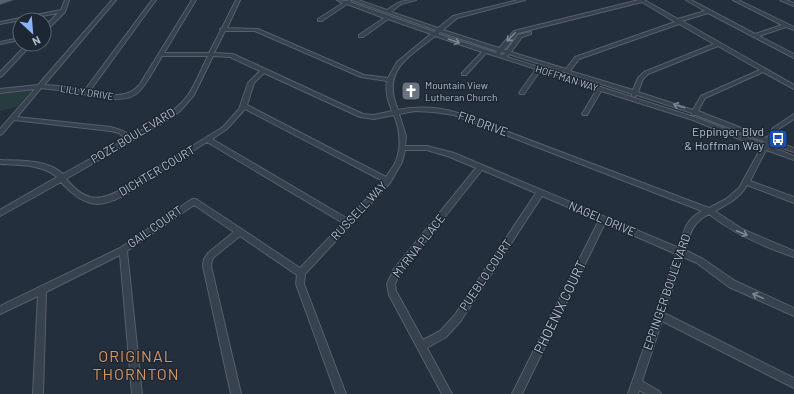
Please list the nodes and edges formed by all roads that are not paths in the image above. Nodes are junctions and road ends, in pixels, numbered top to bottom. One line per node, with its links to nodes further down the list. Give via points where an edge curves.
1 (9, 0): 15 (main road)
2 (67, 0): 18 (street)
3 (114, 0): 51 (street)
4 (154, 0): 55 (street)
5 (194, 0): 38 (street, LILLY DRIVE)
6 (238, 0): 27 (street, POZE BOULEVARD)
7 (338, 0): 13 (street, HOFFMAN WAY)
8 (414, 0): 20 (street, via 400,3)
9 (523, 0): 14 (street)
10 (688, 0): 19 (street)
11 (735, 0): 25 (street)
12 (782, 0): 17 (street)
13 (351, 1): 20 (street, HOFFMAN WAY); 21 (street)
14 (506, 1): 28 (street, via 455,17)
15 (0, 2)
16 (643, 2): 22 (street); 36 (street, one-way to 36, via 516,32); 37 (street, via 521,35)
17 (794, 5)
18 (63, 11): 23 (street); 24 (street)
19 (709, 11): 22 (street); 29 (street)
20 (388, 15): 28 (street, HOFFMAN WAY); 30 (street)
21 (320, 20)
22 (679, 21): 33 (street); 47 (street, via 577,58)
23 (52, 22)
24 (0, 23)
25 (786, 25): 26 (street); 29 (street)
26 (794, 29)
27 (222, 30): 39 (street, POZE BOULEVARD); 50 (street, via 256,30 364,76)
28 (436, 32): 34 (street, HOFFMAN WAY, one-way to 34); 36 (street, HOFFMAN WAY); 50 (street, via 402,60)
29 (756, 35): 40 (street)
30 (361, 36)
31 (12, 41): 32 (street)
32 (0, 43)
33 (718, 44): 46 (street); 57 (street, via 648,72 641,78)
34 (485, 51): 36 (street, HOFFMAN WAY); 48 (street)
35 (22, 52): 43 (street)
36 (498, 52): 37 (street, HOFFMAN WAY); 41 (street, HOFFMAN WAY)
37 (508, 52): 41 (street); 47 (street, HOFFMAN WAY)
38 (161, 54): 39 (street, FIR DRIVE); 55 (street, LILLY DRIVE, via 134,94 117,97)
39 (211, 54): 45 (street, FIR DRIVE, via 231,55); 66 (street, POZE BOULEVARD, via 191,95 182,106 167,118)
40 (794, 56)
41 (504, 57): 44 (street, HOFFMAN WAY)
42 (0, 66): 43 (street)
43 (8, 66): 49 (street)
44 (539, 69): 53 (street, HOFFMAN WAY); 56 (street)
45 (264, 70): 58 (street, DICHTER COURT, via 251,83); 59 (street, FIR DRIVE, via 356,114 374,117)
46 (764, 70): 52 (street); 60 (street, via 703,97)
47 (567, 71): 57 (street, HOFFMAN WAY)
48 (464, 74)
49 (0, 75)
50 (390, 80): 59 (street, RUSSELL WAY, via 390,99)
51 (40, 86): 54 (street, LILLY DRIVE); 55 (street, LILLY DRIVE); 63 (street)
52 (794, 87)
53 (600, 88): 57 (street, HOFFMAN WAY); 61 (street)
54 (0, 91)
55 (86, 92)
56 (522, 93)
57 (634, 96): 60 (street, HOFFMAN WAY, one-way to 57); 64 (street, HOFFMAN WAY)
58 (244, 106): 67 (street, DICHTER COURT, via 232,121); 75 (street)
59 (395, 112): 69 (street, RUSSELL WAY, via 402,129); 79 (street, FIR DRIVE, via 423,109 456,114)
60 (695, 112): 64 (street); 68 (street, HOFFMAN WAY)
61 (585, 114)
62 (794, 116): 68 (street, EPPINGER BOULEVARD, via 775,129)
63 (12, 118): 65 (street); 66 (street, via 111,129 121,132)
64 (692, 118): 68 (street, HOFFMAN WAY)
65 (0, 133)
66 (130, 139): 74 (street, POZE BOULEVARD)
67 (208, 140): 74 (street, DICHTER COURT, via 110,198 84,198); 82 (street)
68 (766, 144): 70 (street, HOFFMAN WAY); 71 (street, HOFFMAN WAY); 76 (street, EPPINGER BOULEVARD)
69 (402, 148): 73 (street, NAGEL DRIVE, via 434,149); 75 (street, RUSSELL WAY, via 399,162)
70 (794, 150)
71 (794, 158)
72 (0, 162): 74 (street, DICHTER COURT, via 49,169)
73 (480, 168): 77 (street, NAGEL DRIVE); 92 (street, MYRNA PLACE, via 392,281 392,292)
74 (61, 178): 80 (street, POZE BOULEVARD)
75 (388, 181): 82 (street, RUSSELL WAY)
76 (746, 182): 78 (street); 79 (street, EPPINGER BOULEVARD, via 736,196)
77 (540, 193): 81 (street, NAGEL DRIVE); 92 (street, PUEBLO COURT, via 457,319 443,334)
78 (794, 200)
79 (710, 211): 85 (street, EPPINGER BOULEVARD, via 696,218 690,225); 86 (street, FIR DRIVE, one-way to 86, via 736,230)
80 (0, 213)
81 (603, 220): 85 (street, NAGEL DRIVE); 100 (street, PHOENIX COURT)
82 (349, 223): 87 (street, RUSSELL WAY)
83 (239, 232): 84 (street, GAIL COURT, via 194,201); 87 (street, GAIL COURT); 97 (street, via 211,255 207,266)
84 (123, 250): 88 (street, GAIL COURT); 96 (street)
85 (681, 252): 90 (street, NAGEL DRIVE, one-way to 85, via 732,284 700,261); 91 (street, EPPINGER BOULEVARD)
86 (794, 254)
87 (300, 273): 98 (street, via 300,284)
88 (42, 289): 89 (street, GAIL COURT); 95 (street)
89 (0, 310)
90 (794, 312)
91 (659, 315): 93 (street, EPPINGER BOULEVARD); 94 (street)
92 (421, 346): 99 (street, MYRNA PLACE)
93 (636, 383): 101 (street, EPPINGER BOULEVARD); 102 (street)
94 (794, 383)
95 (38, 394)
96 (137, 394)
97 (236, 394)
98 (341, 394)
99 (447, 394)
100 (517, 394)
101 (633, 394)
102 (656, 394)

